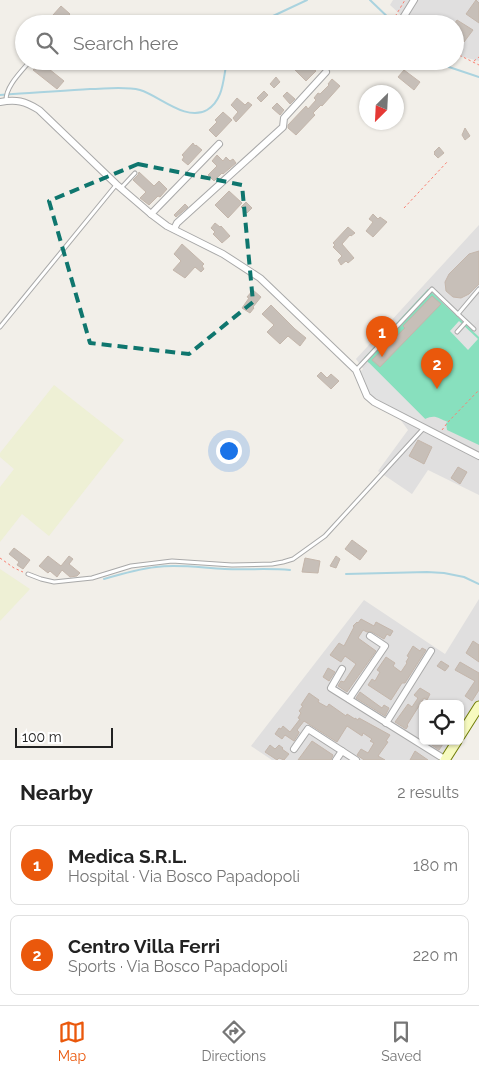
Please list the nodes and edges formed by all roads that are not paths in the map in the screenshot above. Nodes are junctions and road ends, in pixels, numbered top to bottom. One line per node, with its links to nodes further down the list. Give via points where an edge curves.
1 (414, 0): 2 (street)
2 (405, 15)
3 (23, 70): 5 (lane)
4 (326, 72): 10 (street, via 284,118 283,127)
5 (4, 100): 8 (street, via 21,101 39,110)
6 (219, 144): 9 (street)
7 (135, 172): 8 (lane)
8 (119, 186): 9 (street); 14 (lane)
9 (151, 214): 10 (street)
10 (174, 229): 17 (street, via 223,254 260,278)
11 (479, 289): 12 (lane)
12 (458, 314): 13 (lane); 17 (lane, via 432,289)
13 (466, 322): 15 (lane); 16 (lane)
14 (0, 328)
15 (474, 329)
16 (457, 332)
17 (356, 370): 18 (street, via 367,396 374,402)
18 (424, 428): 19 (street); 20 (lane, via 325,536 294,559 272,564 232,565 172,561 131,566 92,578 54,582)
19 (479, 456)
20 (28, 574)
21 (370, 636): 24 (street, via 385,646)
22 (431, 651): 26 (street)
23 (342, 670): 24 (street, via 331,688)
24 (349, 699): 26 (street)
25 (479, 706): 27 (main road)
26 (386, 723): 33 (street)
27 (464, 730)
28 (455, 745): 33 (main road)
29 (294, 749): 30 (street, via 308,729)
30 (342, 751): 31 (street); 32 (street)
31 (336, 760)
32 (356, 760)
33 (446, 760)

